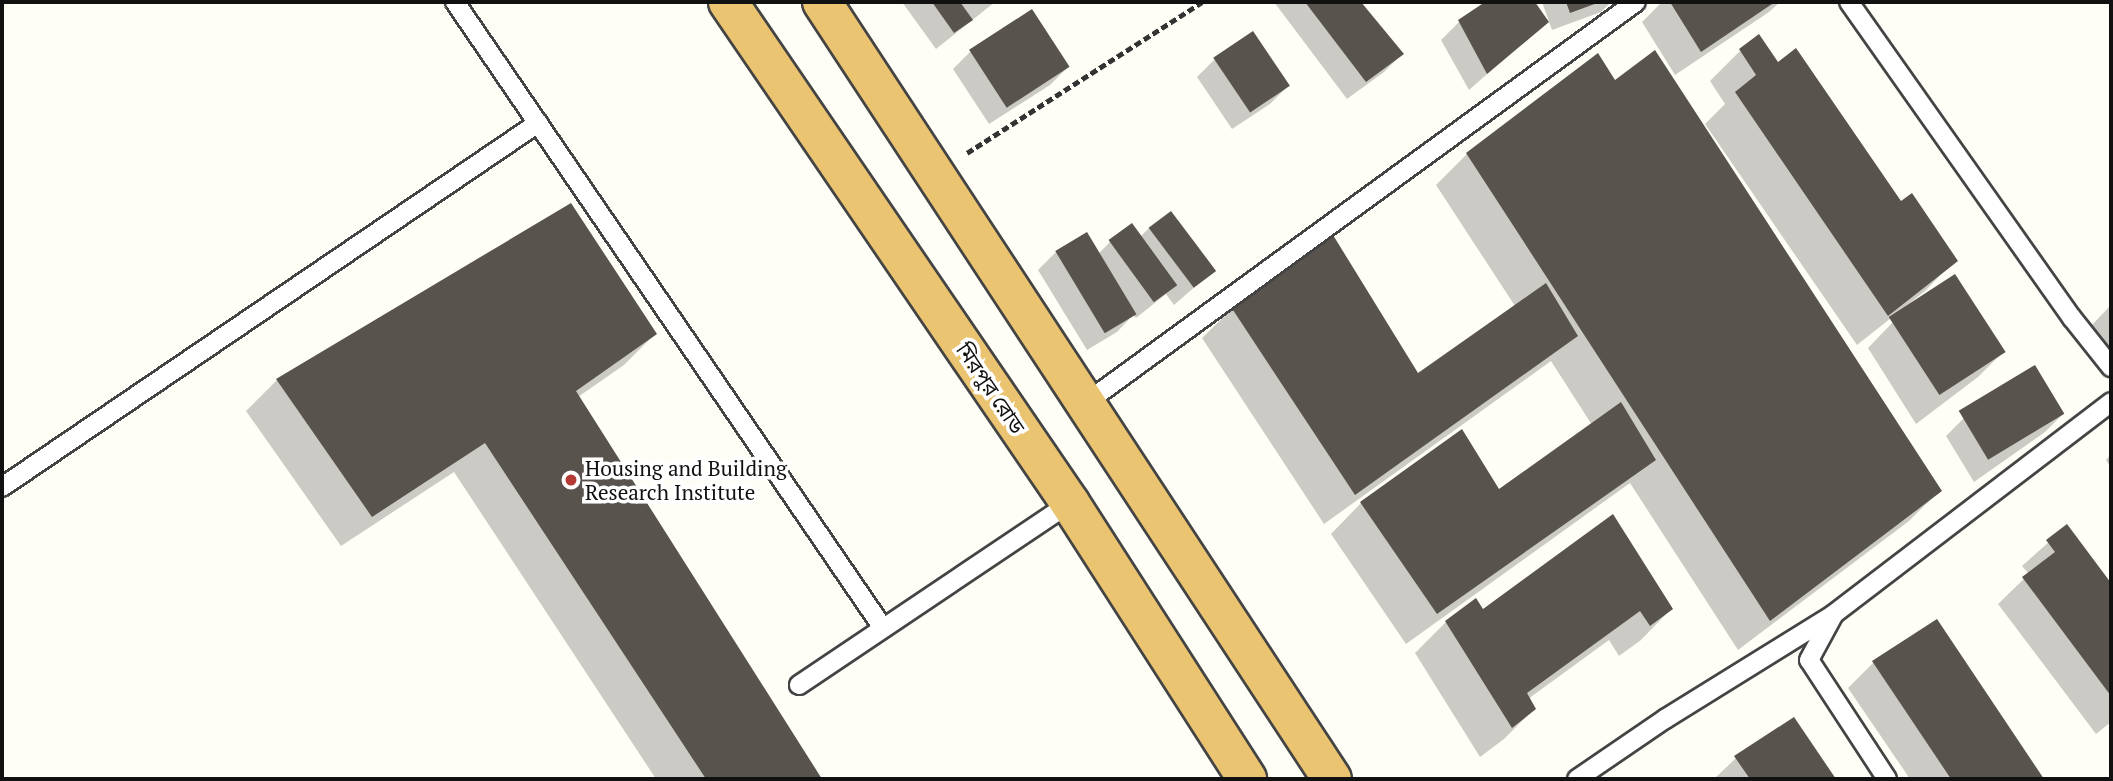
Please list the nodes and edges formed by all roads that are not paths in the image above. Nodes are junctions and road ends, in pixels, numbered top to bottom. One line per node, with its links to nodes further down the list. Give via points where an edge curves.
1 (455, 2): 6 (lane)
2 (728, 2): 11 (highway, মিরপুর রোড)
3 (822, 2): 8 (highway)
4 (1636, 2): 8 (lane)
5 (1849, 2): 7 (lane)
6 (538, 123): 10 (lane); 13 (lane)
7 (2111, 367)
8 (1087, 402): 16 (highway)
9 (2111, 402): 12 (lane)
10 (2, 487)
11 (1070, 503): 13 (lane); 15 (highway, মিরপুর রোড)
12 (1834, 614): 17 (lane); 18 (lane, via 1809,660)
13 (883, 628): 14 (lane)
14 (799, 685)
15 (1247, 779)
16 (1332, 779)
17 (1577, 779)
18 (1887, 779)

